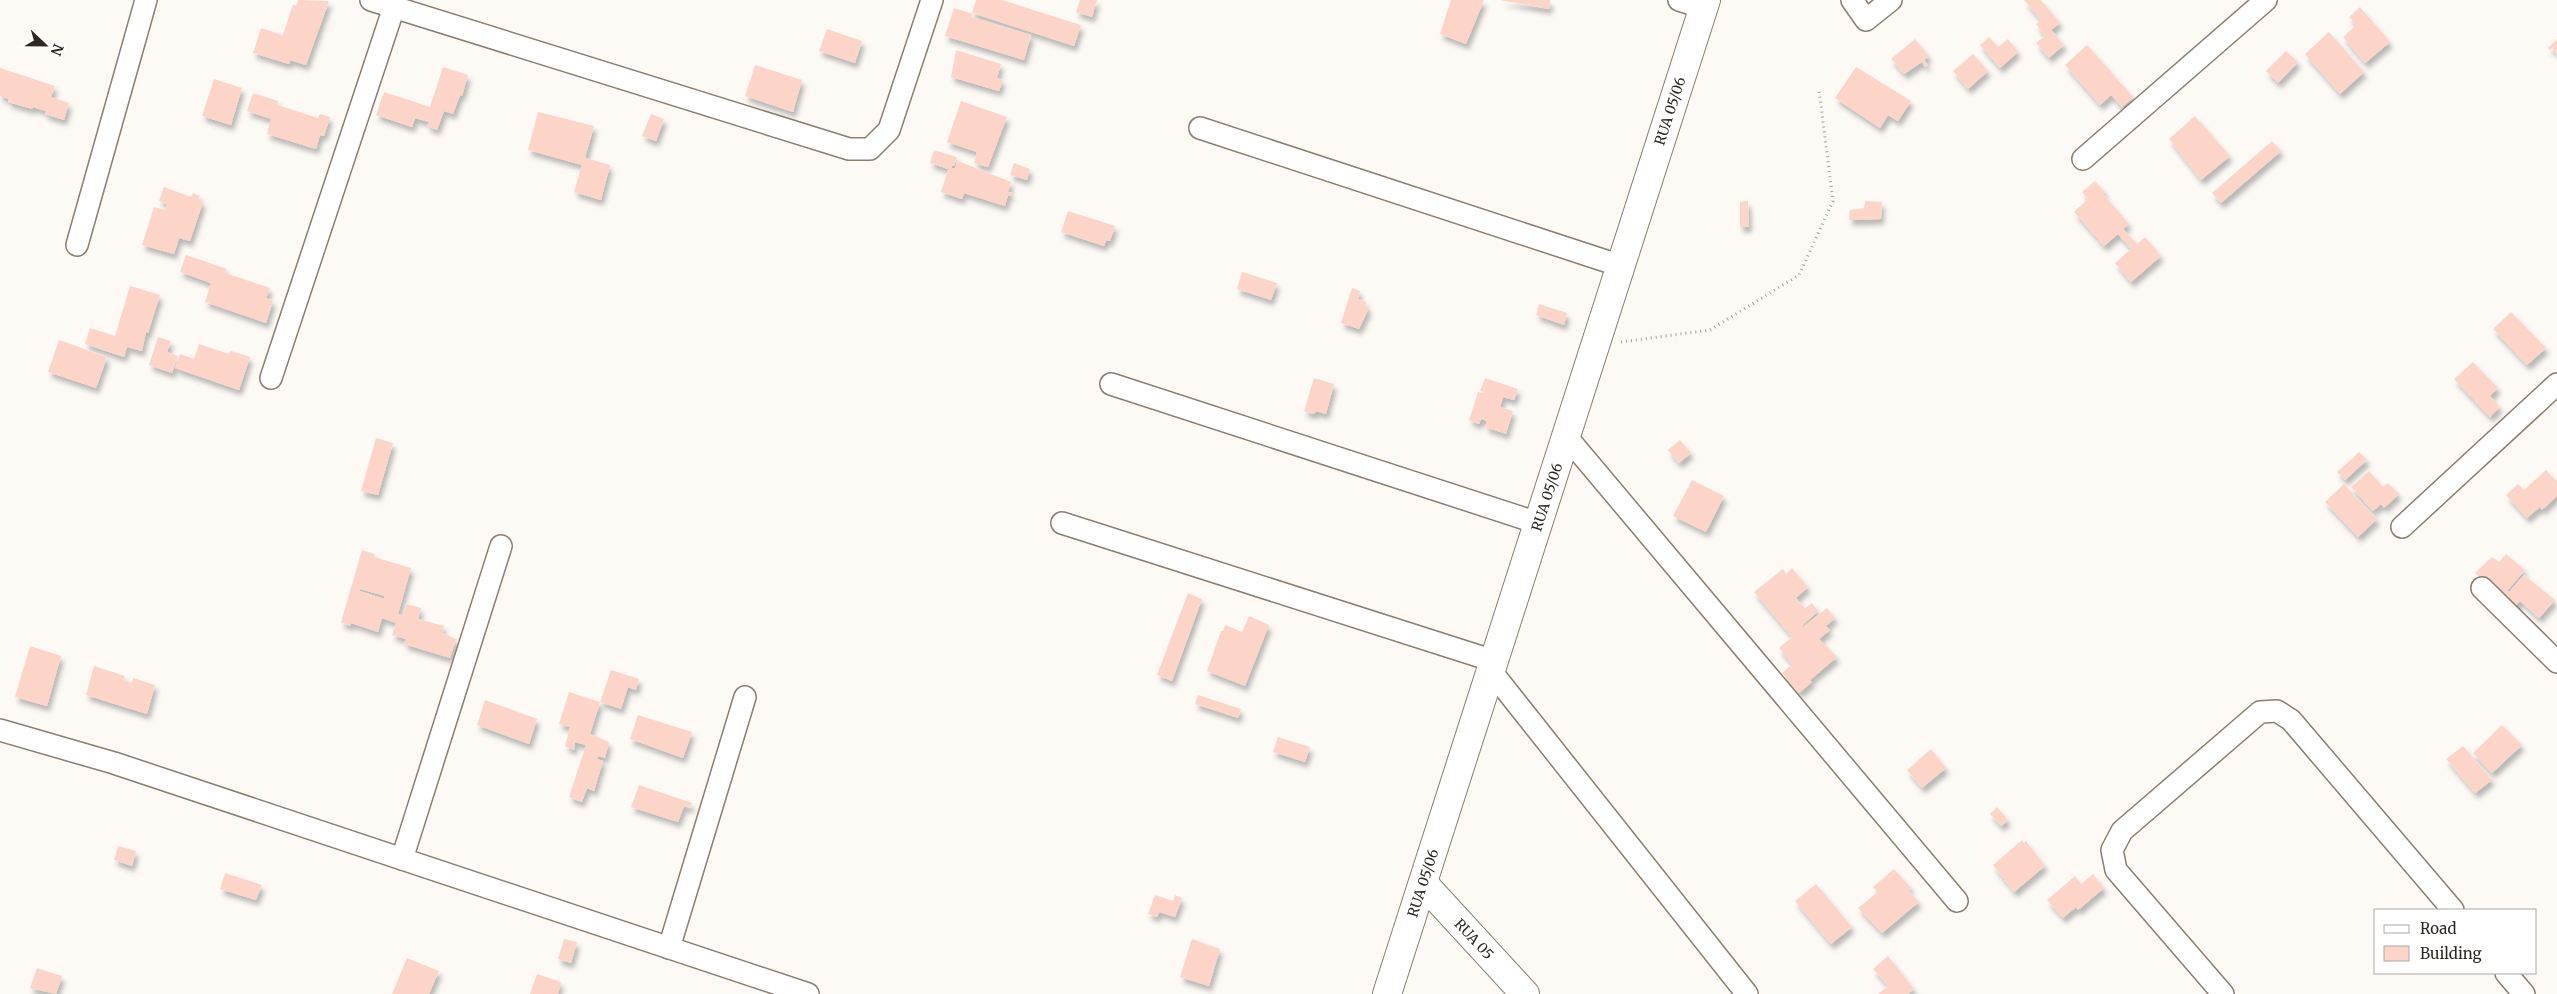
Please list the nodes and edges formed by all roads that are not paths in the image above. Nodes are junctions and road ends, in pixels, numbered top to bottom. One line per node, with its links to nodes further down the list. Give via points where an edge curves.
1 (146, 0): 11 (street)
2 (371, 0): 8 (street)
3 (932, 0): 8 (street, via 889,130 870,149 849,148)
4 (1852, 0): 5 (street, via 1866,20)
5 (1892, 0)
6 (2266, 0): 10 (street)
7 (1696, 3): 12 (street, RUA 05/06)
8 (394, 7): 13 (street)
9 (1200, 128): 12 (street)
10 (2083, 159)
11 (77, 245)
12 (1621, 266): 16 (street, RUA 05/06)
13 (272, 378)
14 (1110, 384): 18 (street)
15 (2557, 384): 19 (street)
16 (1566, 436): 18 (street, RUA 05/06); 28 (street)
17 (1062, 523): 23 (street)
18 (1538, 524): 23 (street, RUA 05/06)
19 (2402, 528)
20 (502, 546): 26 (street)
21 (2482, 588): 22 (street)
22 (2557, 662)
23 (1492, 666): 27 (street, RUA 05/06); 35 (street)
24 (745, 697): 30 (street)
25 (0, 730): 26 (street, via 114,763)
26 (402, 859): 30 (street)
27 (1423, 883): 33 (street, RUA 05/06); 34 (street, RUA 05)
28 (1957, 901)
29 (2452, 909): 36 (street, via 2291,720 2277,711 2260,712 2122,831 2112,850 2116,870)
30 (669, 948): 32 (street)
31 (2507, 974): 37 (street)
32 (808, 994)
33 (1387, 994)
34 (1525, 994)
35 (1746, 994)
36 (2223, 994)
37 (2524, 994)

